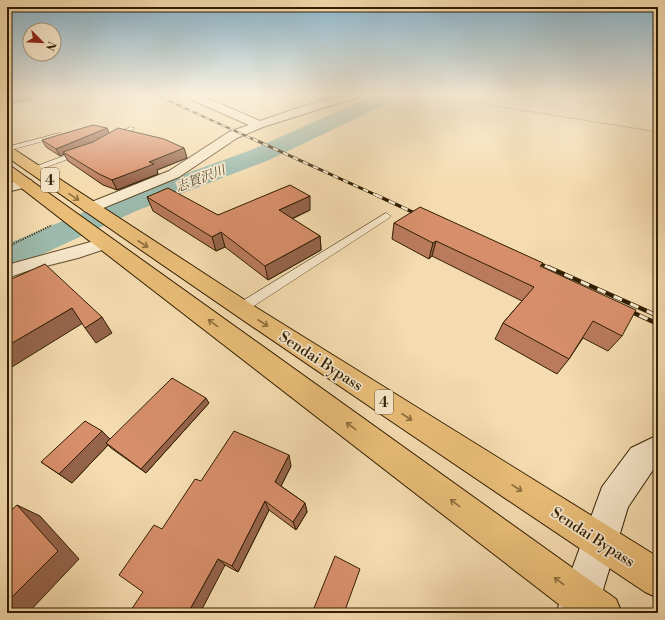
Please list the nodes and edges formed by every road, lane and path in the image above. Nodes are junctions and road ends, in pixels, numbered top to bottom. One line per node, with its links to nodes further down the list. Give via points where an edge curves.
1 (262, 124): 3 (street)
2 (608, 124): 5 (path)
3 (259, 125): 15 (street, via 233,135 187,167)
4 (132, 128): 7 (lane)
5 (658, 132)
6 (64, 136): 8 (lane)
7 (102, 144)
8 (7, 150): 10 (highway, Sendai Bypass / 4)
9 (88, 150): 10 (lane)
10 (33, 169): 15 (highway, Sendai Bypass / 4, one-way to 15)
11 (7, 170): 12 (highway, Sendai Bypass / 4)
12 (26, 183): 13 (street); 15 (highway, Sendai Bypass / 4)
13 (7, 188)
14 (386, 216): 18 (lane)
15 (90, 221): 16 (path); 17 (street, via 70,254 24,265); 18 (highway, Sendai Bypass / 4, one-way to 18); 22 (highway, Sendai Bypass / 4, one-way to 15)
16 (7, 247)
17 (7, 272)
18 (241, 308): 20 (highway, Sendai Bypass / 4, one-way to 20)
19 (658, 450): 20 (street, via 642,459 614,499)
20 (600, 542): 21 (highway, Sendai Bypass / 4); 22 (street)
21 (658, 579)
22 (586, 608)

